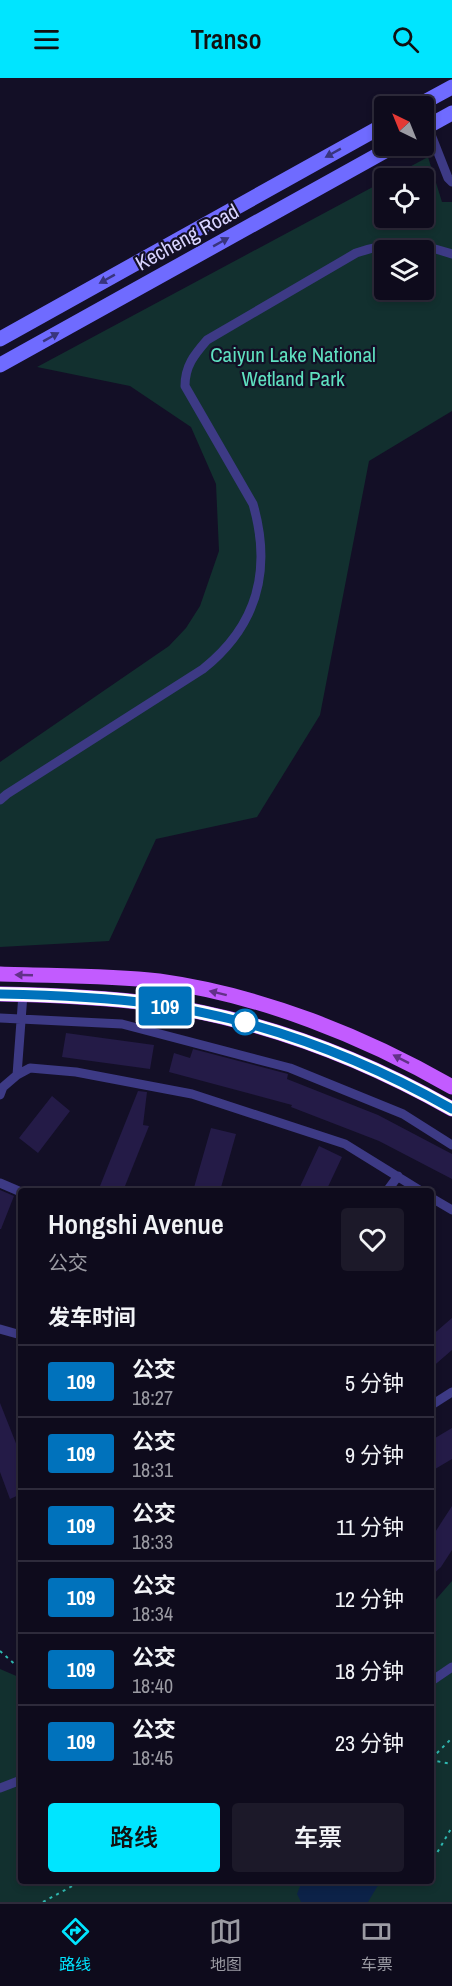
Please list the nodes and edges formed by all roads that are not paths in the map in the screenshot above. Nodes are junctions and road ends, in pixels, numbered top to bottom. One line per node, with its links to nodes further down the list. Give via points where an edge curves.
1 (452, 87): 2 (main road)
2 (434, 97)
3 (452, 113): 4 (main road)
4 (434, 123)
5 (374, 131): 10 (main road, Kecheng Road, one-way to 10)
6 (434, 147): 8 (lane)
7 (376, 156): 11 (main road, Kecheng Road, one-way to 7)
8 (452, 182)
9 (452, 254): 12 (lane, via 401,243 356,253 207,340 192,357 185,372 185,386 253,504 259,525 261,571 248,617 236,638 204,669)
10 (0, 339)
11 (0, 365)
12 (0, 801)
13 (0, 974): 19 (main road, one-way to 13, via 347,1033 195,987 123,978)
14 (0, 994): 15 (main road)
15 (23, 994): 17 (lane); 21 (main road, via 153,1004 226,1017 341,1055)
16 (0, 1018): 17 (lane)
17 (21, 1019): 18 (lane); 22 (lane, via 122,1024 291,1068 403,1114)
18 (18, 1075): 20 (lane, via 3,1087); 23 (lane, via 30,1068 76,1072 192,1094 345,1144)
19 (452, 1087)
20 (0, 1095)
21 (452, 1109)
22 (452, 1145)
23 (398, 1176): 25 (lane); 26 (lane)
24 (0, 1183): 27 (lane)
25 (389, 1188)
26 (416, 1188)
27 (18, 1190)
28 (434, 1199): 29 (lane)
29 (452, 1210)
30 (0, 1329): 31 (lane)
31 (18, 1334)
32 (452, 1392): 33 (lane)
33 (434, 1403)
34 (452, 1667): 35 (lane)
35 (434, 1679)
36 (18, 1781): 37 (lane)
37 (0, 1788)

